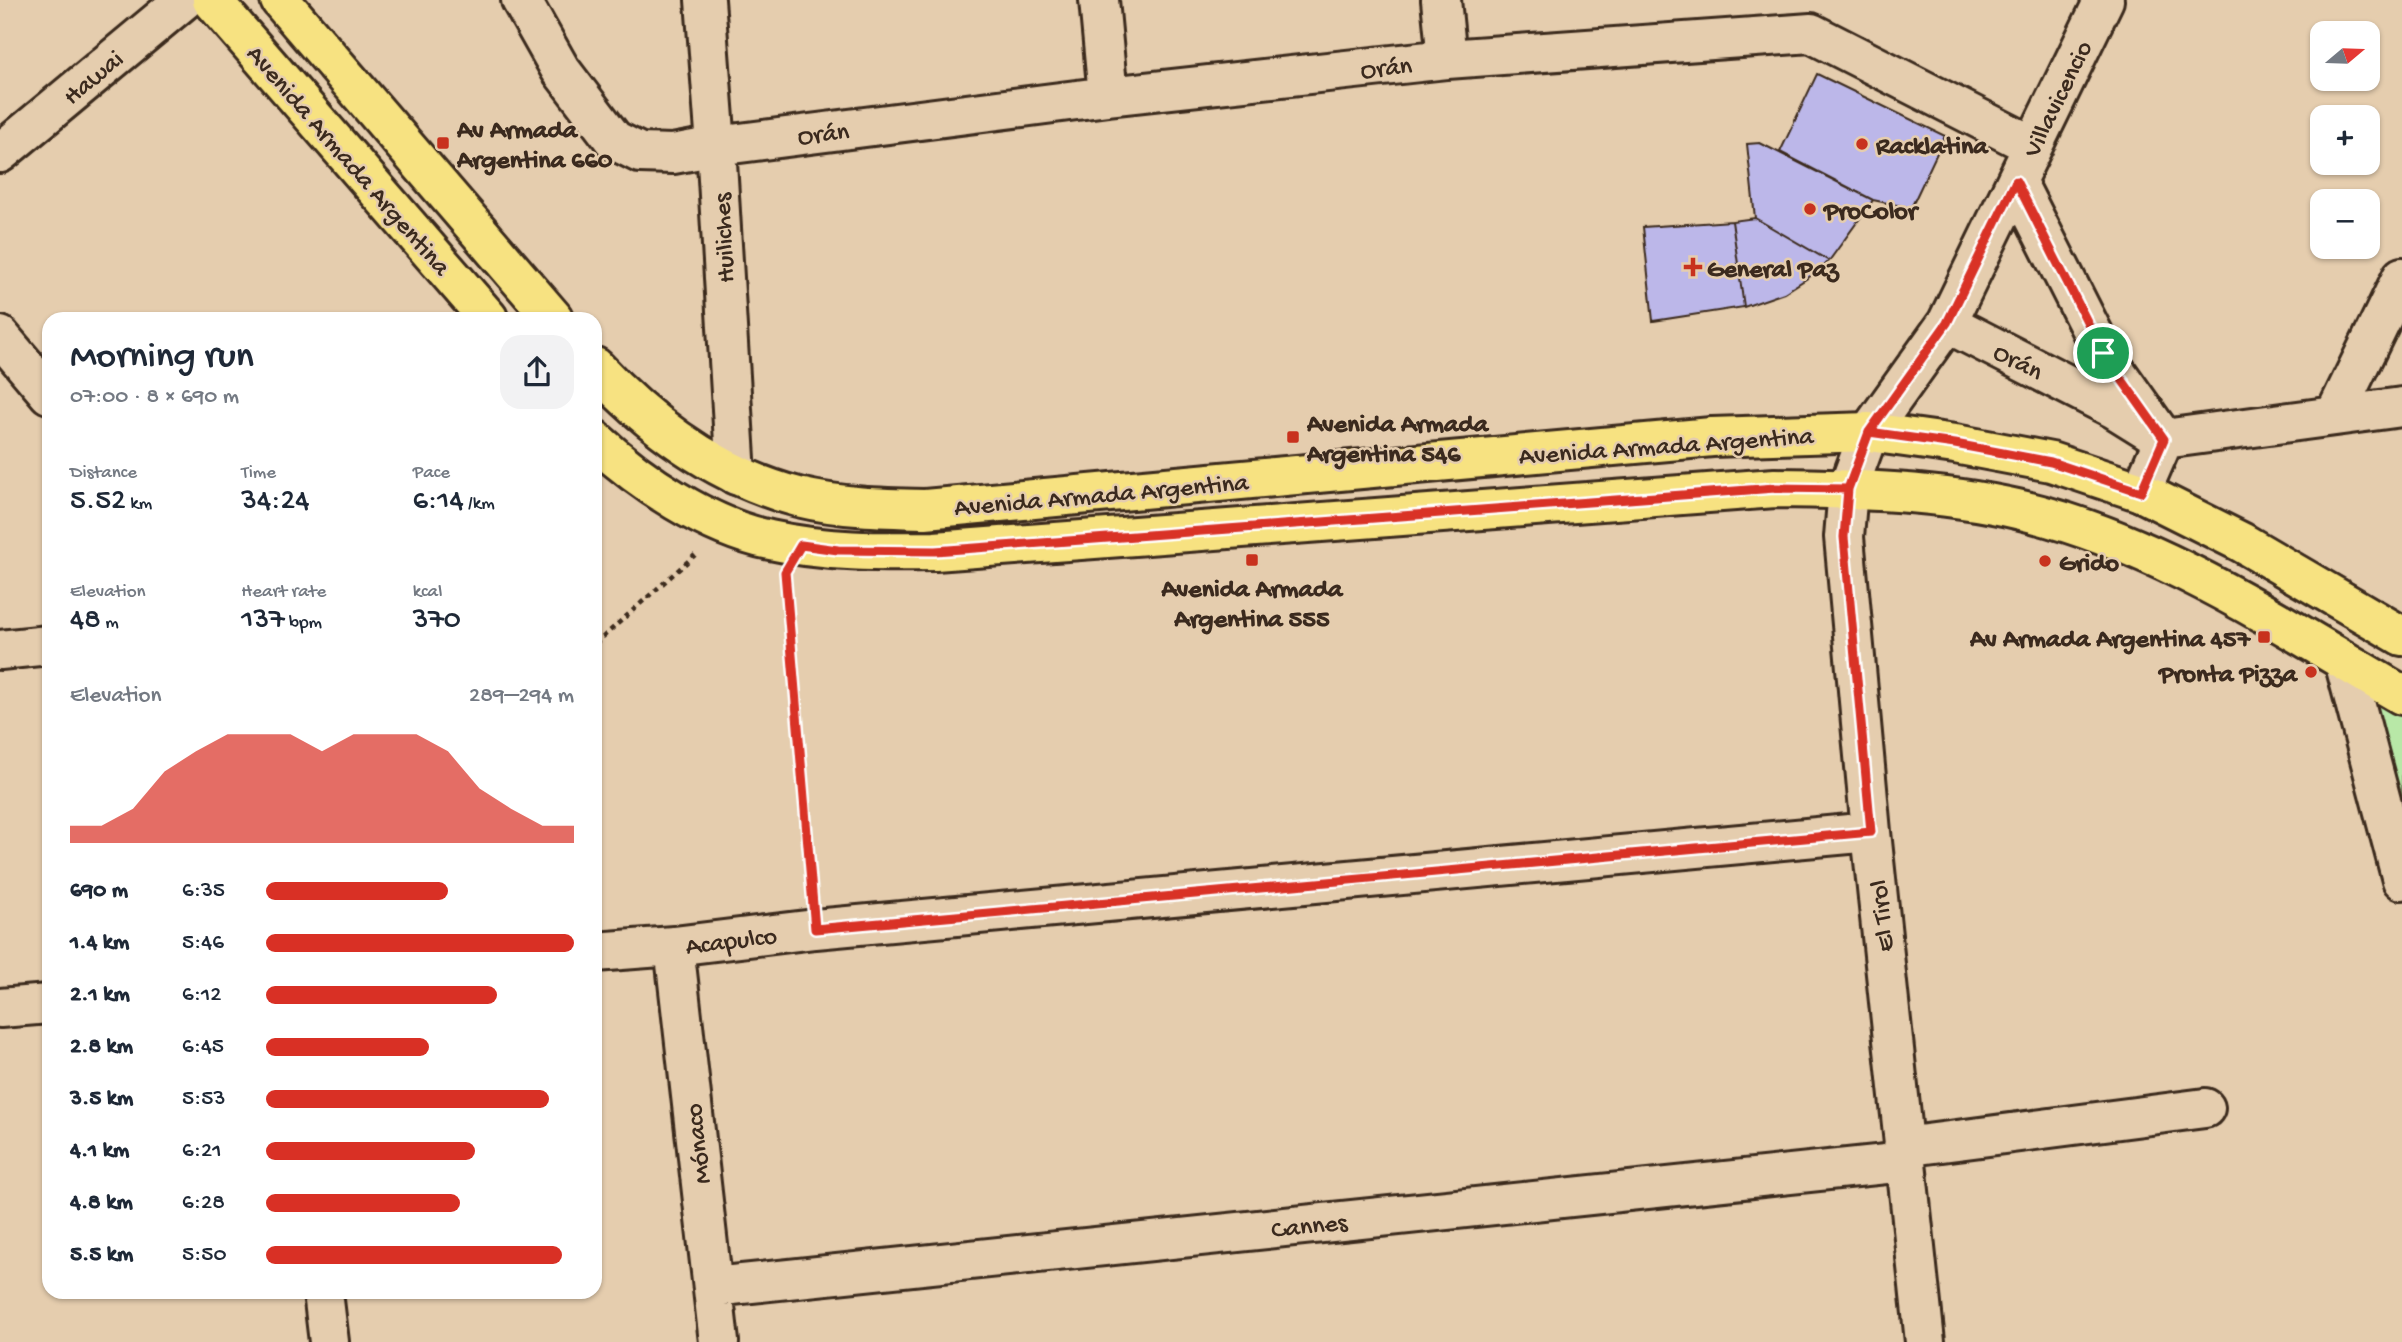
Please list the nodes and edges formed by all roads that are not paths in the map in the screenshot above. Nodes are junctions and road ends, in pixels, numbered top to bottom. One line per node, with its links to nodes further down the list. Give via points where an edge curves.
1 (184, 0): 14 (street, Hawai)
2 (212, 0): 17 (main road, Avenida Armada Argentina)
3 (280, 0): 18 (main road, Avenida Armada Argentina)
4 (521, 0): 12 (street, Orán, via 560,69 614,140 640,153 673,154)
5 (705, 0): 12 (street, Huiliches)
6 (1099, 0): 11 (street)
7 (1441, 0): 10 (street)
8 (2104, 0): 13 (street, Villavicencio)
9 (1809, 17): 10 (street, Orán); 13 (street, Orán)
10 (1447, 59): 11 (street, Orán)
11 (1108, 96): 12 (street, Orán)
12 (716, 146): 28 (street, Huiliches)
13 (2033, 146): 15 (street, Villavicencio)
14 (0, 153)
15 (2016, 181): 19 (street, Villavicencio); 26 (street, via 2103,353)
16 (2402, 277): 24 (street)
17 (483, 312)
18 (548, 312)
19 (1947, 323): 25 (street, Villavicencio); 26 (street, Orán)
20 (0, 336): 22 (street)
21 (602, 374): 28 (main road, Avenida Armada Argentina, via 659,428)
22 (42, 386)
23 (2402, 407): 24 (street)
24 (2335, 415): 26 (street)
25 (1869, 432): 28 (main road, Avenida Armada Argentina, via 1712,437 925,509 845,505 798,497); 29 (street, Villavicencio); 30 (main road, Avenida Armada Argentina, via 2051,462)
26 (2164, 439): 30 (street)
27 (602, 446): 29 (main road, Avenida Armada Argentina, via 684,505 727,526 768,540 838,550 935,551 1775,488)
28 (736, 475)
29 (1848, 489): 34 (main road, Avenida Armada Argentina, via 1977,502 2073,525 2185,570); 36 (street, El Tirol, via 1844,537)
30 (2141, 492): 31 (main road, Avenida Armada Argentina, via 2241,542)
31 (2402, 636)
32 (42, 646): 33 (street)
33 (0, 650)
34 (2344, 661): 35 (main road, Avenida Armada Argentina); 37 (street)
35 (2402, 695)
36 (1871, 832): 38 (street, Acapulco, via 815,929); 43 (street, El Tirol)
37 (2402, 880)
38 (674, 946): 39 (street, Acapulco); 44 (street, Mónaco)
39 (602, 951)
40 (42, 1005): 41 (street)
41 (0, 1008)
42 (2205, 1108): 43 (street, Cannes)
43 (1904, 1154): 44 (street, Cannes); 48 (street, El Tirol)
44 (713, 1287): 47 (street, Mónaco)
45 (324, 1299): 46 (street)
46 (329, 1342)
47 (719, 1342)
48 (1925, 1342)

